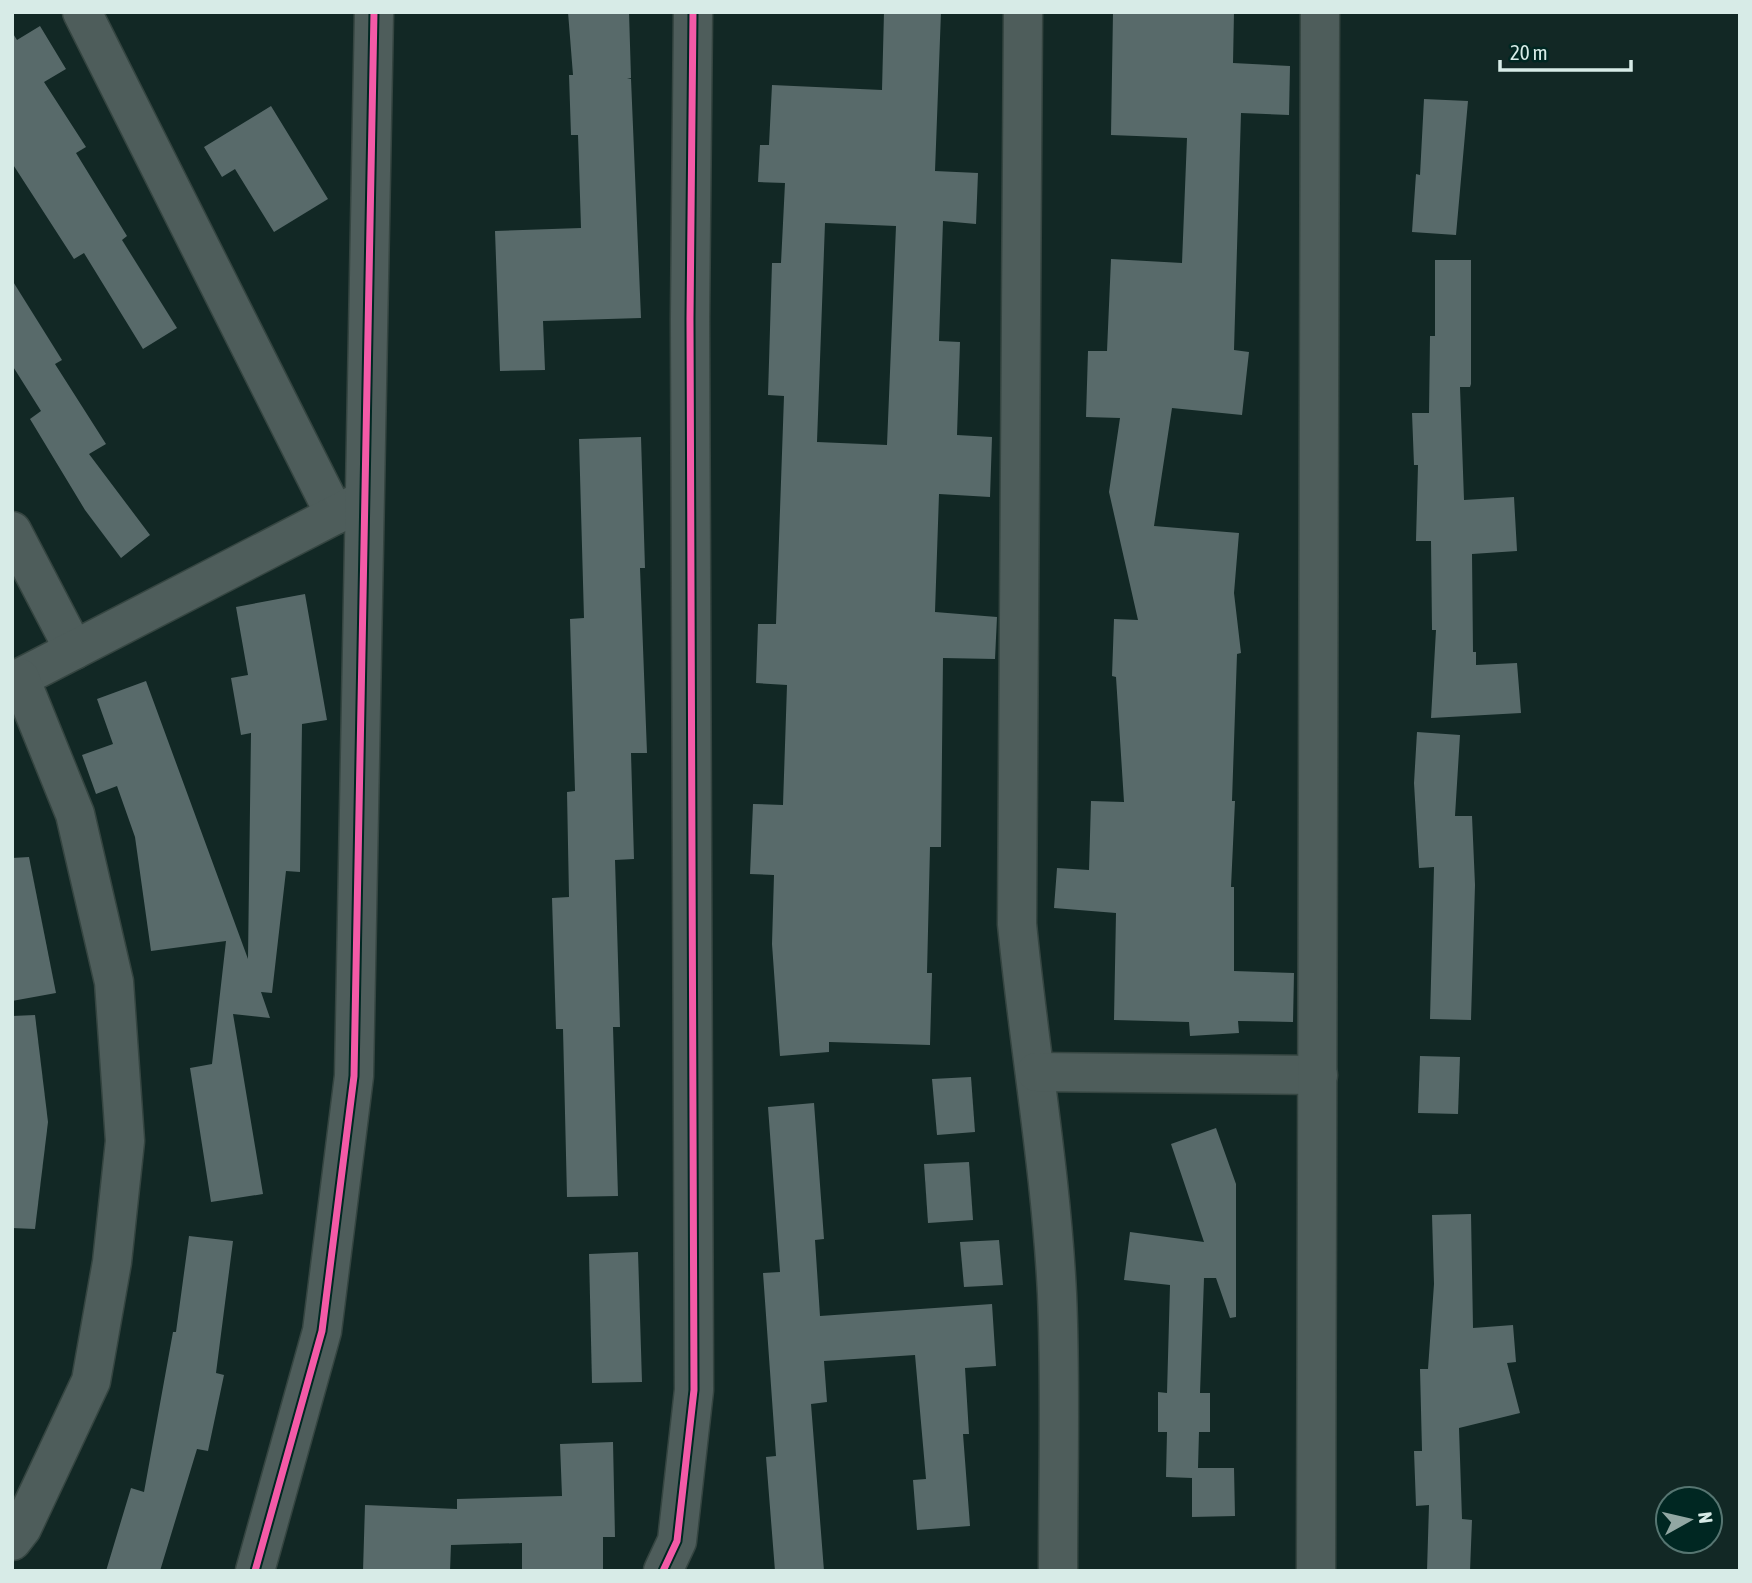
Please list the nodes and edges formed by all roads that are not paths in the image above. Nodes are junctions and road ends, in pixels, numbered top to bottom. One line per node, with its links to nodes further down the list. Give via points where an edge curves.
1 (82, 12): 6 (street)
2 (374, 12): 6 (street, via 368,416)
3 (693, 12): 14 (street, via 694,1390 677,1541)
4 (1023, 12): 10 (street, via 1017,924 1026,1017)
5 (1320, 12): 11 (street)
6 (349, 508): 8 (street); 13 (street, via 354,1076 321,1332)
7 (12, 531): 8 (street)
8 (74, 650): 9 (street)
9 (16, 680): 12 (street, via 75,814 114,982 125,1140 112,1262 91,1381)
10 (1037, 1072): 11 (street); 15 (street, via 1057,1294)
11 (1318, 1075): 16 (street)
12 (12, 1541)
13 (255, 1571)
14 (663, 1571)
15 (1058, 1571)
16 (1316, 1571)

